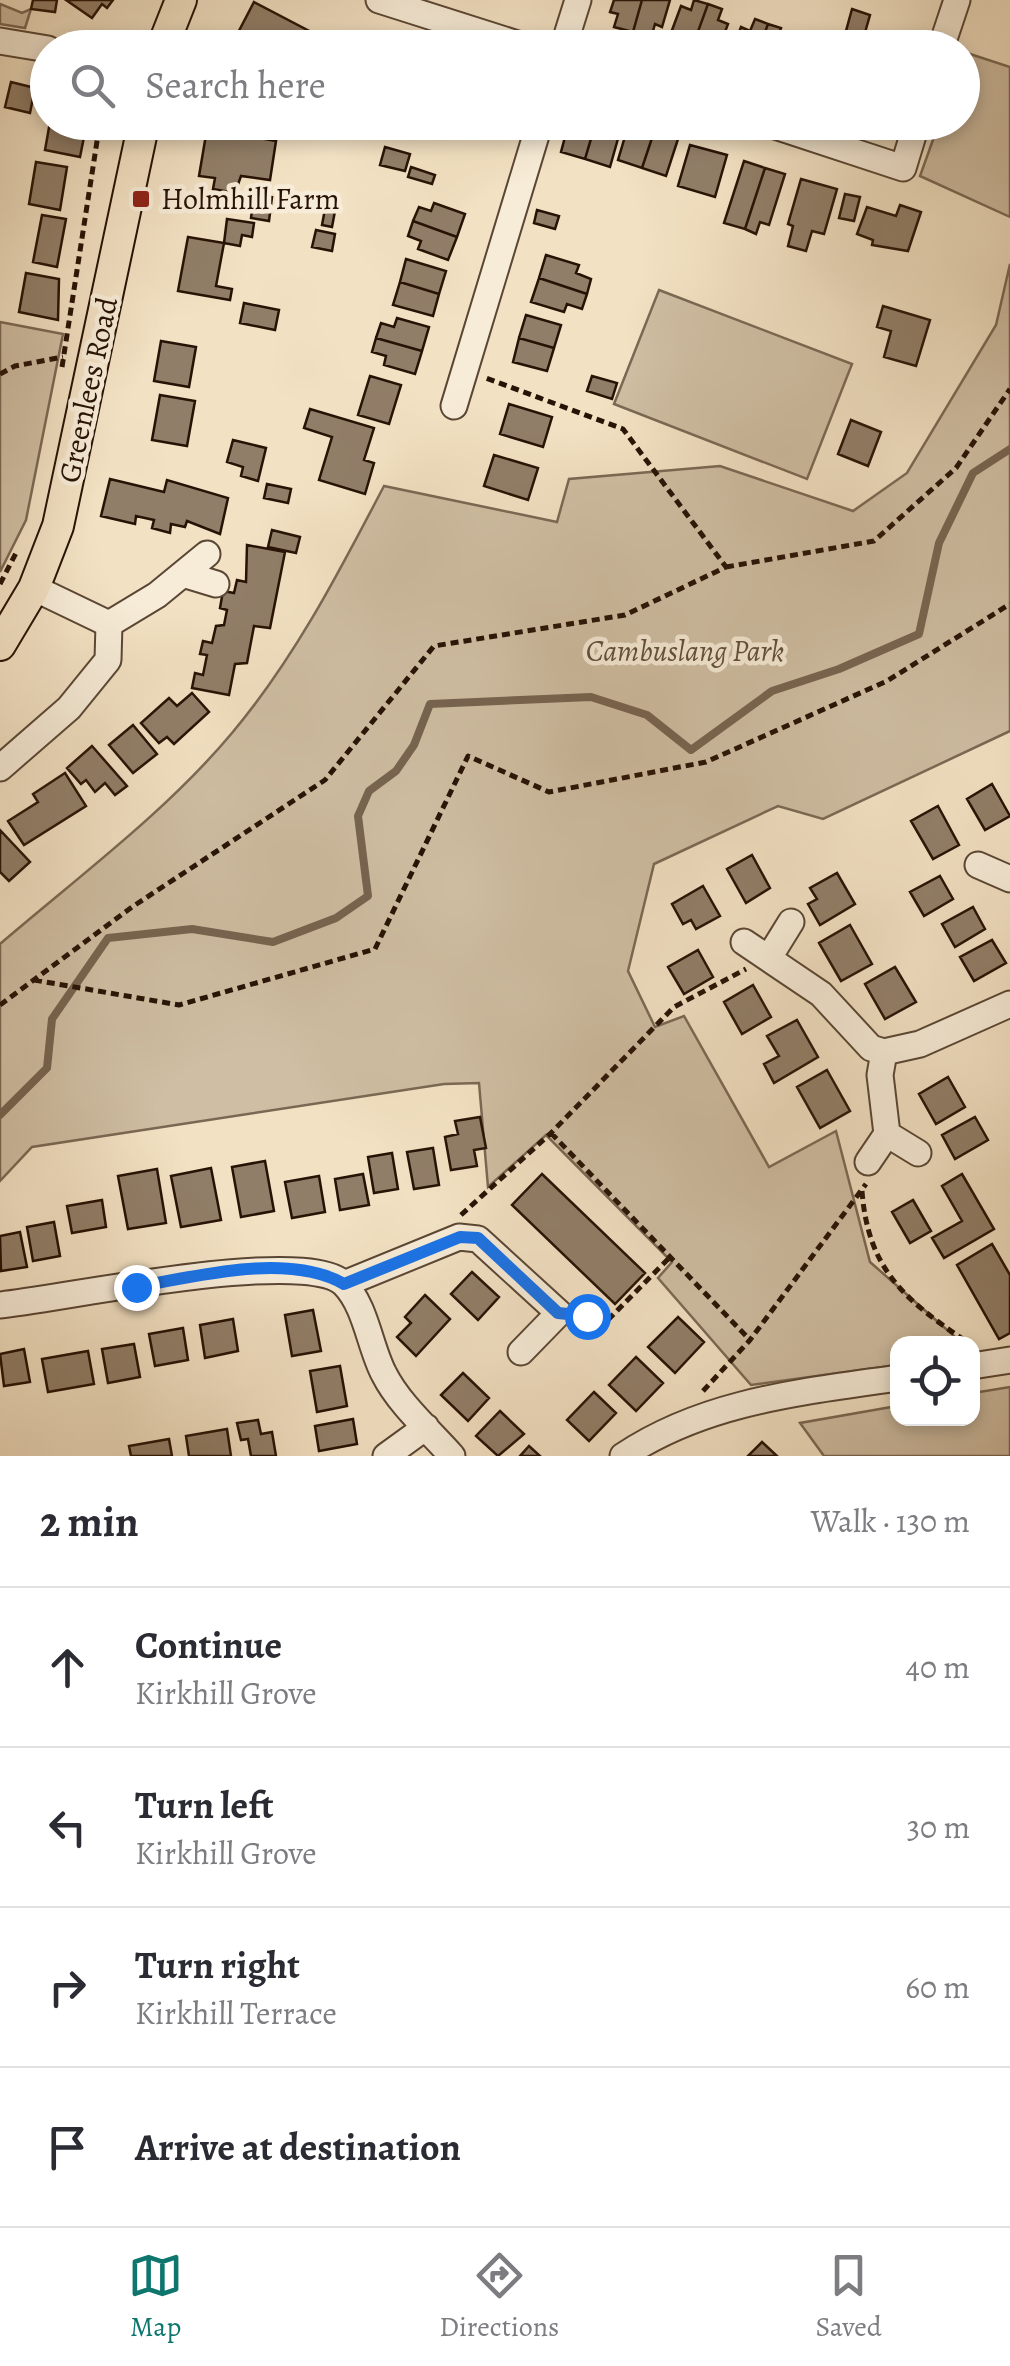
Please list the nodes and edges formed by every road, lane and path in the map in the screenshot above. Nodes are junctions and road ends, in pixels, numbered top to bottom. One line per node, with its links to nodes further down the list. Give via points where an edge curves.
1 (182, 0): 5 (main road)
2 (380, 0): 6 (street)
3 (578, 0): 7 (street)
4 (957, 0): 8 (street)
5 (170, 30)
6 (474, 30)
7 (569, 30)
8 (948, 30)
9 (0, 41): 10 (street)
10 (30, 46)
11 (97, 140): 16 (path)
12 (140, 140): 28 (main road, Greenlees Road, via 58,526)
13 (535, 140): 17 (street)
14 (817, 140): 15 (street, via 902,168)
15 (911, 140)
16 (64, 358): 18 (path); 19 (path)
17 (465, 370): 21 (street); 24 (path, via 622,428)
18 (0, 374)
19 (60, 376)
20 (1010, 389): 24 (path, via 956,468 874,541)
21 (454, 406)
22 (23, 540): 26 (path)
23 (207, 554): 25 (street)
24 (726, 567): 38 (path, via 624,615 434,646 326,780)
25 (183, 574): 27 (street); 30 (street)
26 (0, 584)
27 (216, 584)
28 (34, 588): 30 (street); 31 (main road, Greenlees Road)
29 (1010, 604): 38 (path, via 887,681 706,762 549,792 468,756 375,948 179,1004)
30 (109, 624): 32 (street, via 108,660 69,708)
31 (0, 646)
32 (0, 768)
33 (978, 865): 34 (street)
34 (1010, 880)
35 (791, 922): 37 (street)
36 (744, 942): 37 (street)
37 (770, 956): 41 (street, via 821,994 870,1048); 42 (path, via 674,1007)
38 (34, 980): 40 (path)
39 (1010, 1004): 41 (street, via 920,1044)
40 (0, 1005)
41 (884, 1052): 43 (street, via 880,1075)
42 (550, 1132): 47 (path, via 460,1216); 48 (path)
43 (888, 1134): 44 (street); 45 (street)
44 (918, 1153)
45 (868, 1162): 46 (path, via 875,1174)
46 (862, 1188): 52 (path, via 877,1260 924,1312); 53 (path)
47 (460, 1237): 49 (street); 51 (street, via 478,1238)
48 (670, 1257): 51 (path, via 598,1330 587,1316); 53 (path)
49 (344, 1284): 50 (street, via 307,1268 212,1274); 58 (street, via 386,1379)
50 (0, 1305)
51 (558, 1313): 54 (street)
52 (957, 1336)
53 (750, 1340): 59 (path)
54 (522, 1352)
55 (1010, 1360): 56 (street)
56 (980, 1365)
57 (890, 1379): 59 (street, via 758,1398)
58 (426, 1427): 60 (street); 61 (street)
59 (667, 1430): 62 (street)
60 (386, 1456)
61 (452, 1456)
62 (623, 1456)

